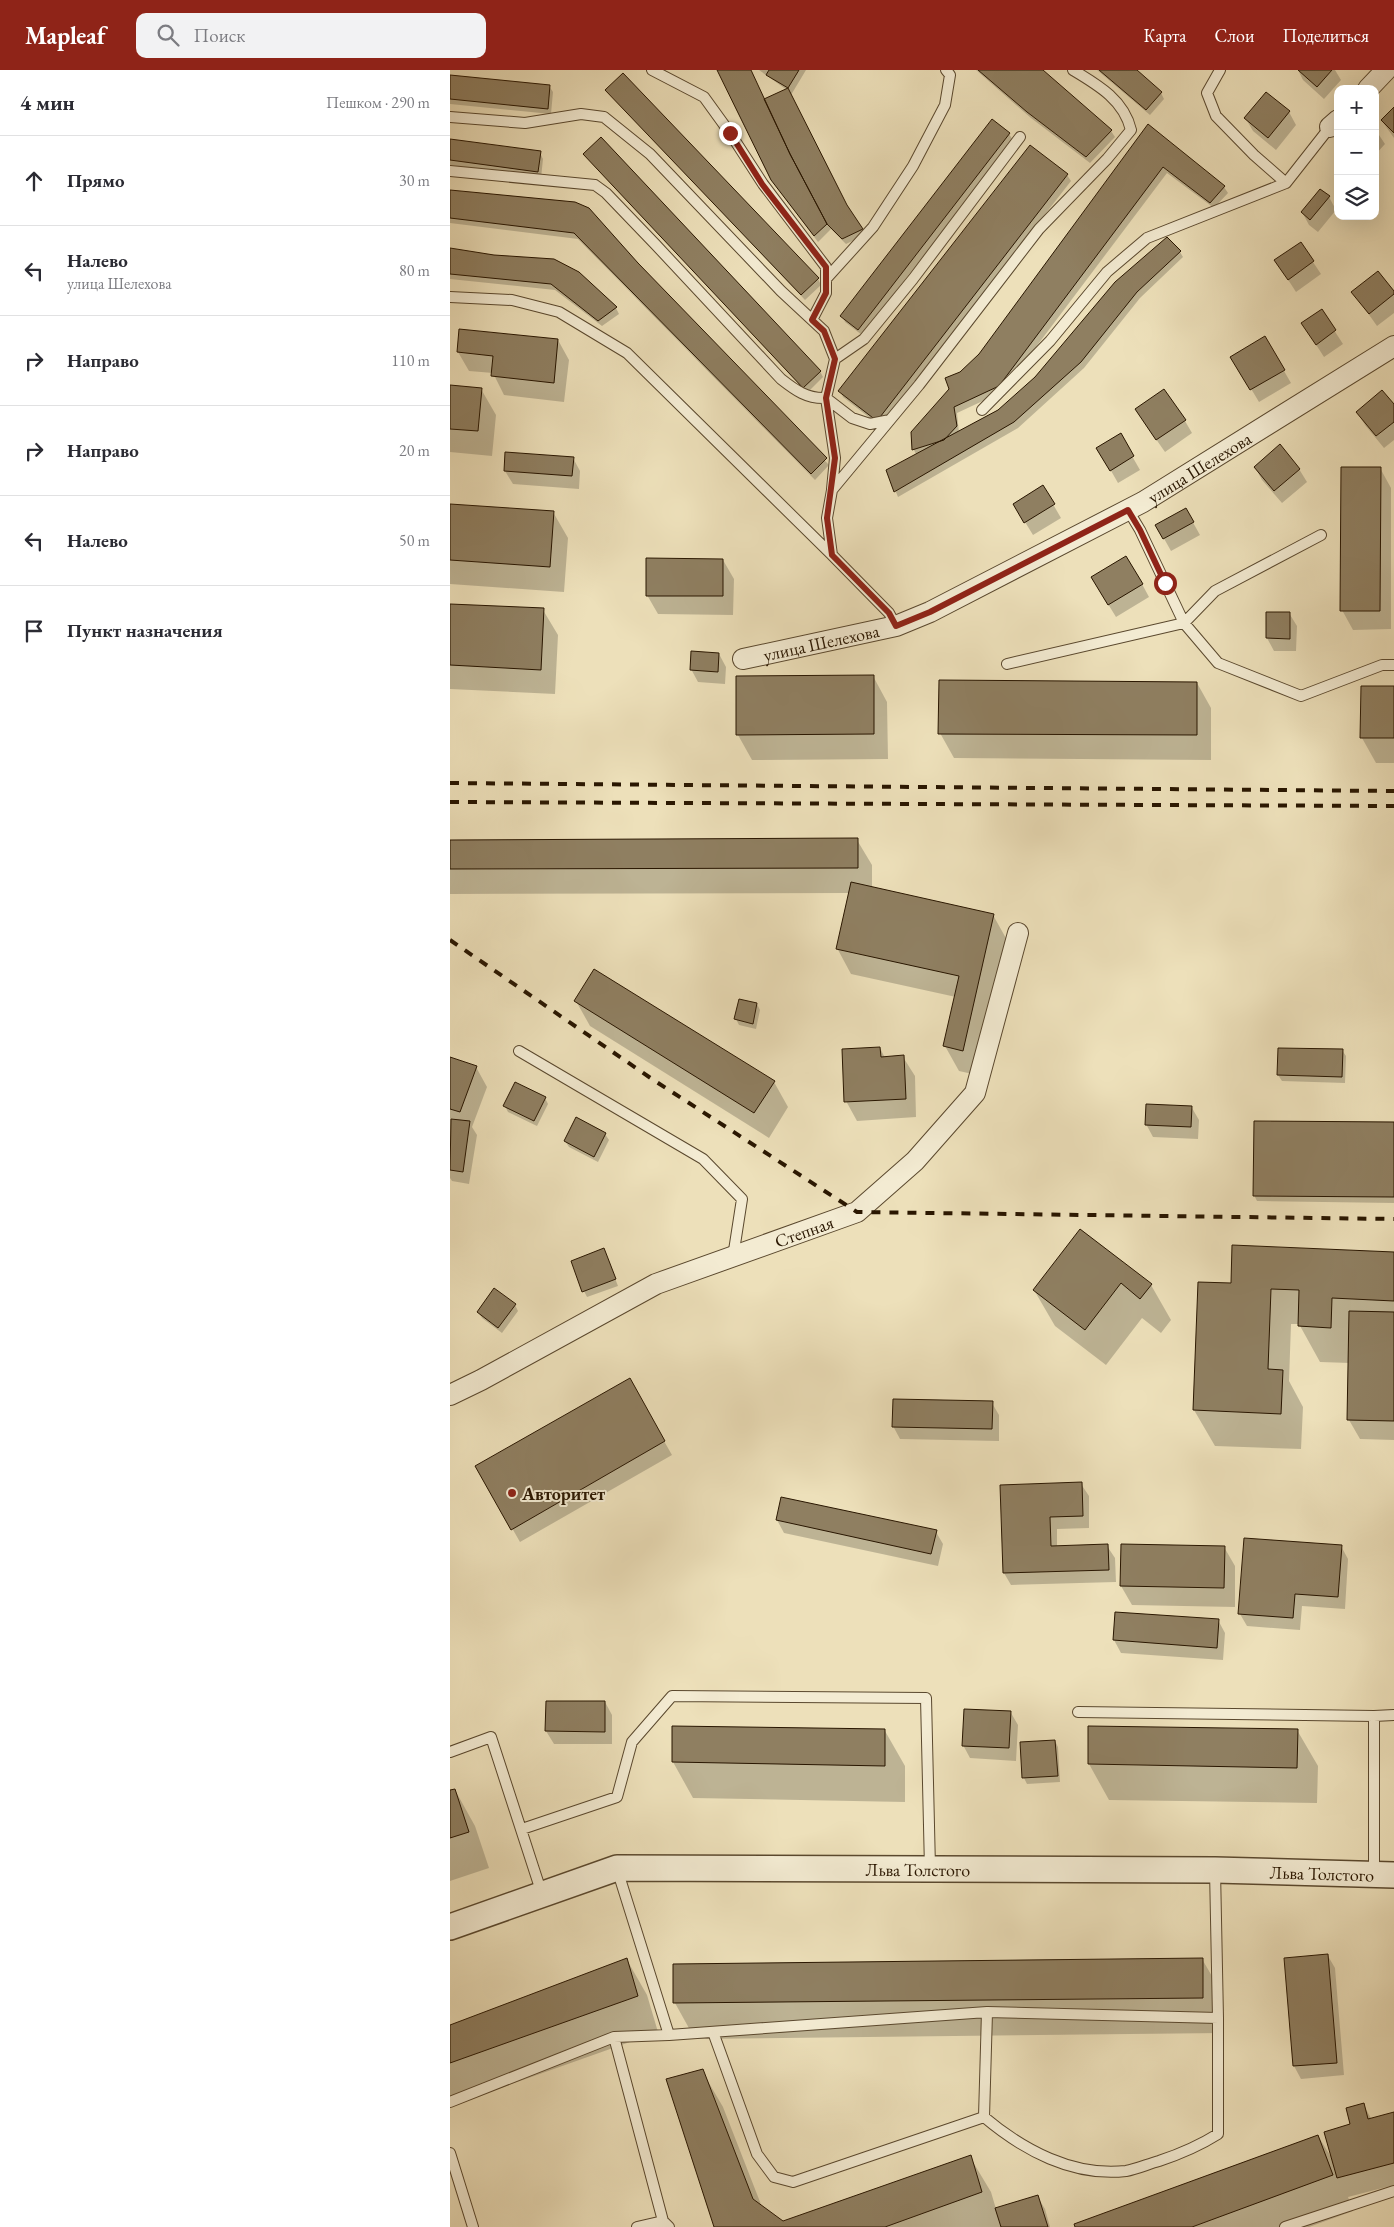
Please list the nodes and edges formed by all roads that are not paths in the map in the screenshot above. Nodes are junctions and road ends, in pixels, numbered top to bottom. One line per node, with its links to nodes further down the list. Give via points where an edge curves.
1 (652, 70): 12 (lane, via 704,98 762,184 826,267)
2 (946, 70): 12 (lane, via 950,75 945,105 913,166 873,228)
3 (1073, 70): 19 (lane, via 1118,102 1131,130 1039,229)
4 (1220, 70): 11 (lane, via 1207,93 1216,116)
5 (1386, 70): 6 (street)
6 (1372, 85)
7 (450, 116): 14 (lane, via 525,123 581,114 604,117 650,154)
8 (1334, 124): 11 (lane)
9 (1020, 137): 16 (lane, via 864,339)
10 (450, 171): 17 (lane, via 595,185 781,378 798,392 814,399)
11 (1286, 183): 18 (lane, via 1147,238 1106,272 1050,340)
12 (826, 279): 14 (lane, via 826,293)
13 (450, 297): 23 (lane, via 512,300 559,312 627,352)
14 (812, 320): 16 (lane, via 824,331)
15 (1394, 346): 21 (street, улица Шелехова)
16 (835, 359): 17 (lane)
17 (826, 398): 19 (lane, via 852,418 870,424); 20 (lane, via 835,458)
18 (982, 410)
19 (890, 420): 20 (lane)
20 (832, 490): 23 (lane, via 827,518)
21 (1128, 510): 24 (lane); 25 (street, улица Шелехова, via 930,612)
22 (1321, 535): 24 (lane, via 1215,591)
23 (832, 555): 25 (lane, via 889,613)
24 (1184, 623): 27 (lane); 28 (lane, via 1218,663 1301,696 1382,665)
25 (896, 626): 26 (street, улица Шелехова)
26 (743, 659)
27 (1007, 664)
28 (1394, 665)
29 (1018, 933): 31 (street, Степная, via 975,1093 921,1154 856,1212)
30 (519, 1051): 31 (lane, via 703,1159 742,1199)
31 (733, 1257): 32 (street, Степная, via 656,1284)
32 (450, 1395)
33 (1078, 1712): 35 (lane)
34 (1394, 1715): 35 (lane)
35 (1374, 1716): 41 (lane)
36 (450, 1752): 37 (lane, via 491,1737)
37 (522, 1829): 39 (lane, via 617,1797 632,1742 672,1696 926,1698); 42 (lane)
38 (617, 1868): 39 (street, Льва Толстого); 42 (street, Льва Толстого); 47 (lane)
39 (930, 1869): 40 (street, Льва Толстого)
40 (1215, 1870): 41 (street, Льва Толстого); 45 (lane)
41 (1384, 1874)
42 (542, 1895): 43 (street, Льва Толстого)
43 (450, 1927)
44 (986, 2012): 45 (lane); 46 (lane); 50 (lane)
45 (1218, 2018): 50 (lane, via 1218,2134 1201,2145 1128,2170 1097,2172 1033,2152)
46 (713, 2032): 47 (lane); 50 (lane, via 757,2154 774,2177 793,2182)
47 (669, 2036): 48 (lane)
48 (614, 2037): 49 (lane); 53 (lane)
49 (450, 2102)
50 (984, 2117)
51 (450, 2153): 54 (lane)
52 (1394, 2191): 56 (lane)
53 (666, 2224): 55 (lane)
54 (473, 2227)
55 (637, 2227)
56 (1285, 2227)

